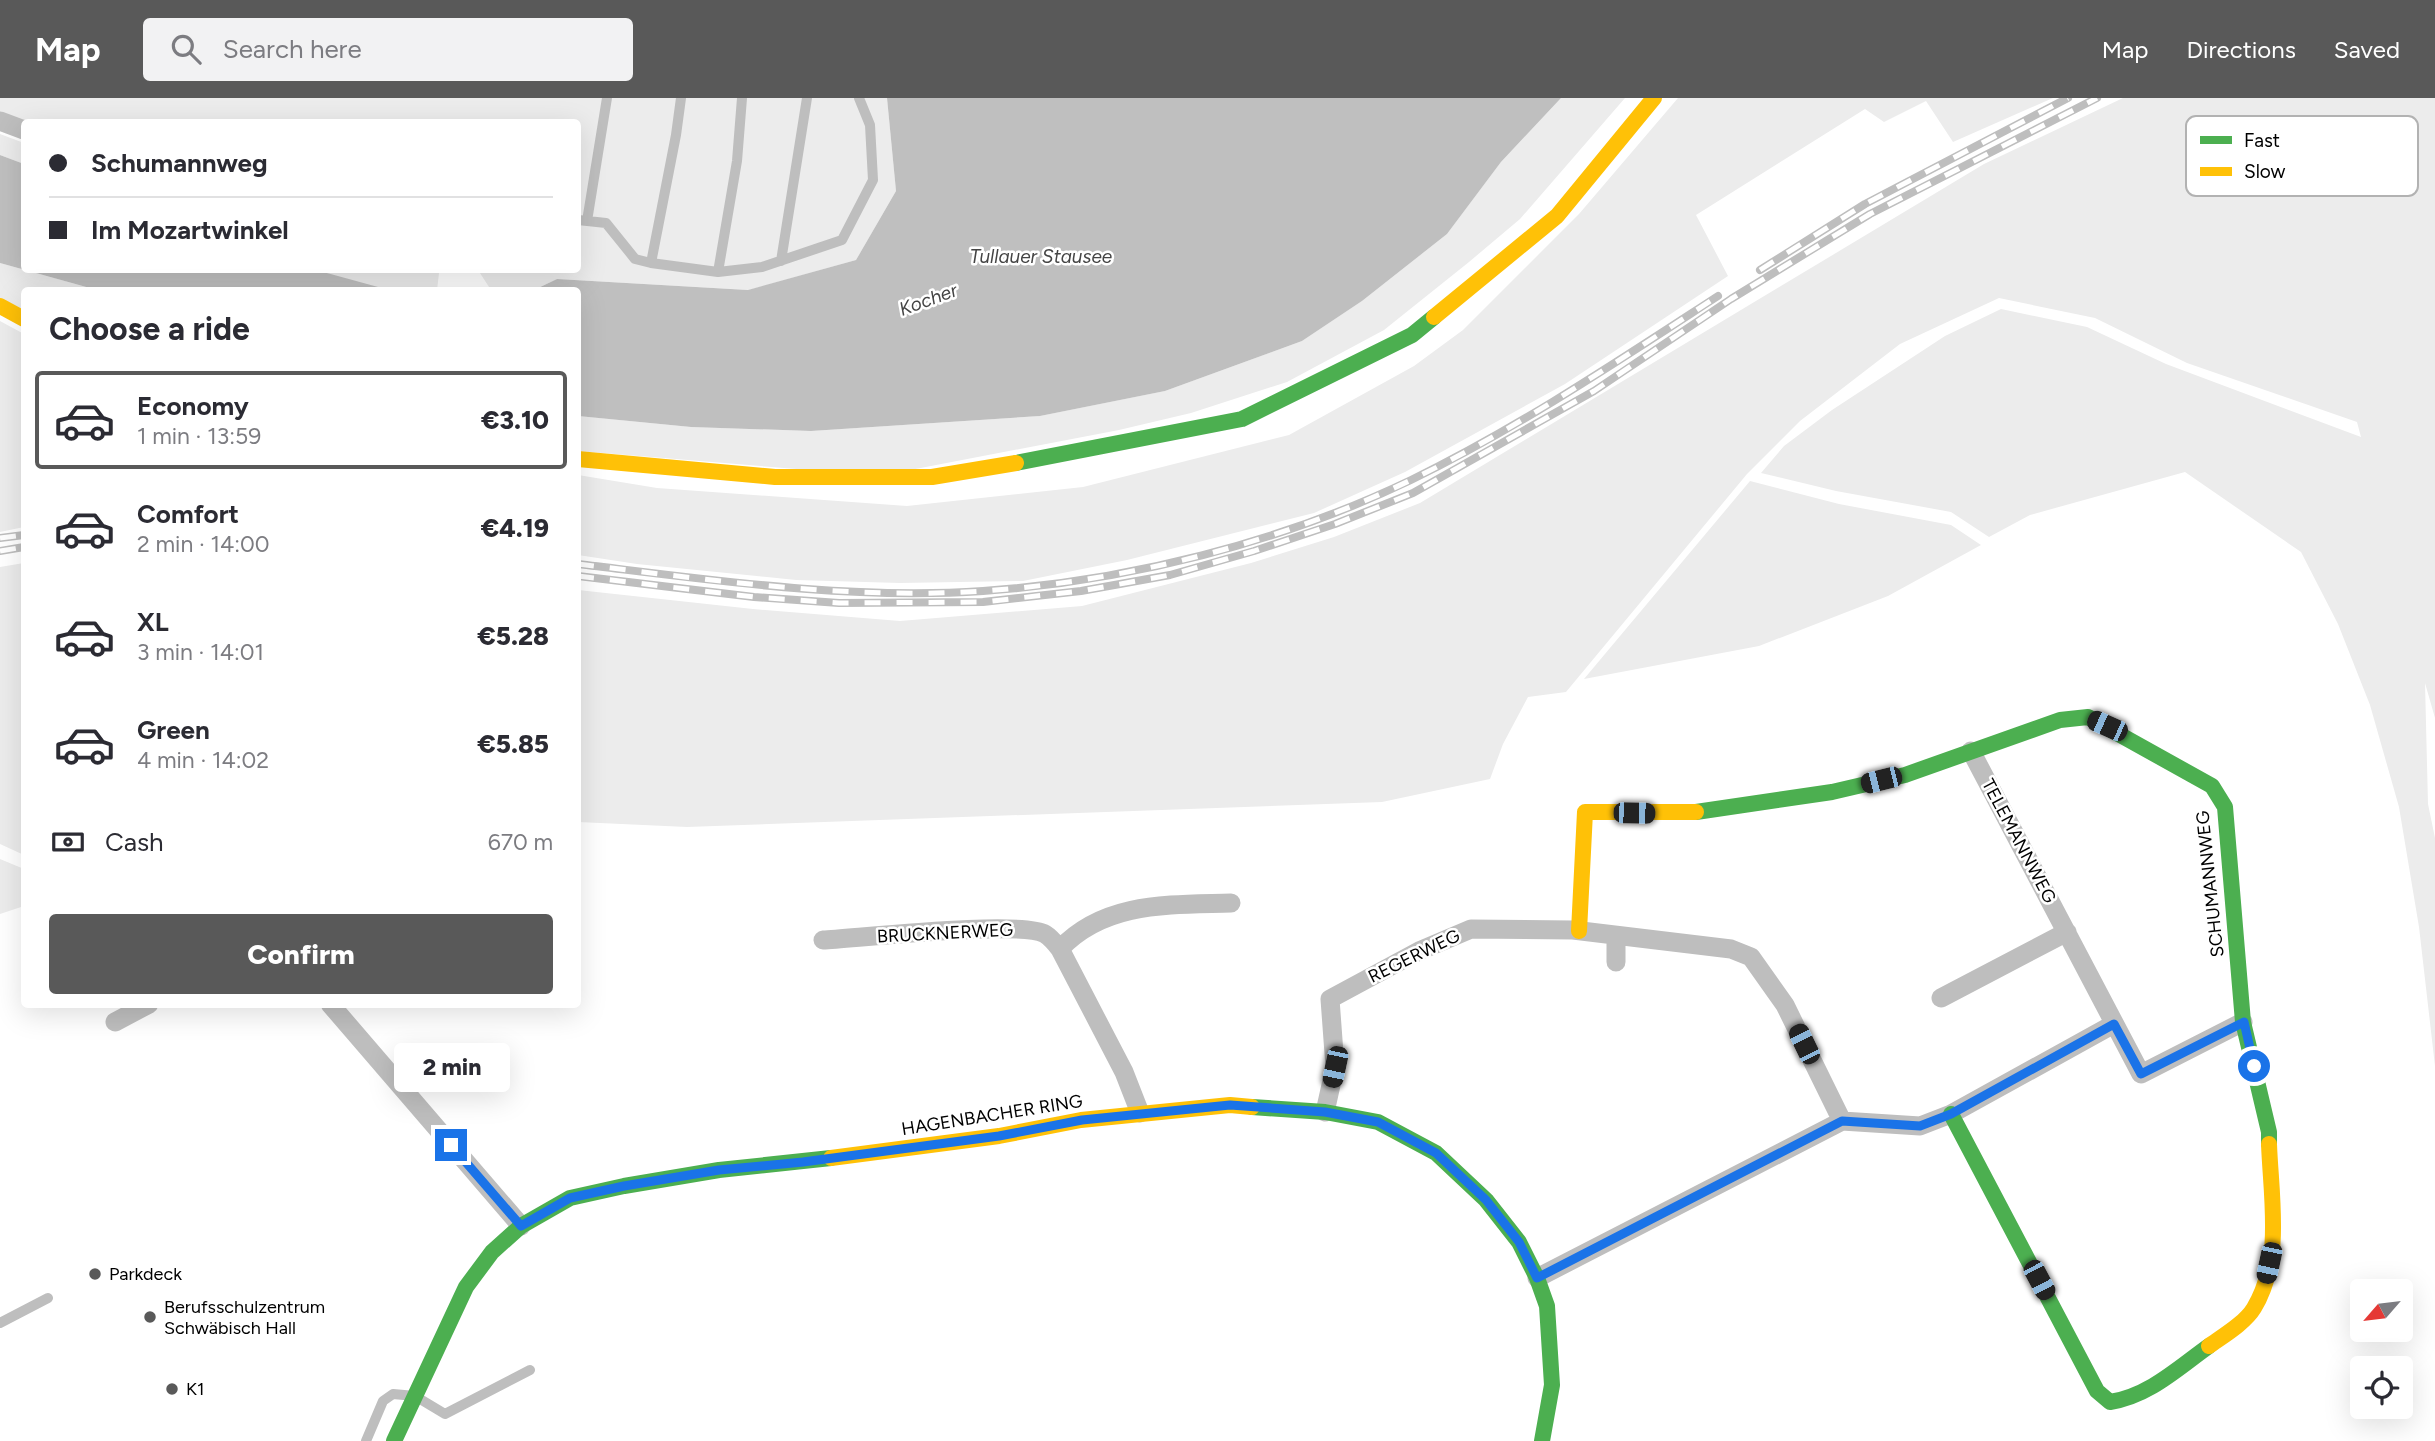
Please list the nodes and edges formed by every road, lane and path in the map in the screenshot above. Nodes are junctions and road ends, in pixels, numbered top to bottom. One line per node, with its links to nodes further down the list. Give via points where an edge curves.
1 (607, 98): 9 (lane)
2 (681, 98): 11 (lane)
3 (742, 98): 12 (lane, via 737,161)
4 (807, 98): 10 (lane)
5 (859, 98): 10 (lane, via 870,125 873,180 842,240)
6 (1654, 98): 15 (street, via 1557,216 1412,335 1242,419 932,477 775,477)
7 (0, 121): 8 (street)
8 (21, 129)
9 (582, 221): 11 (lane, via 606,223 635,259)
10 (782, 261): 12 (lane)
11 (651, 263): 12 (lane)
12 (718, 272)
13 (0, 306): 14 (street)
14 (21, 317)
15 (581, 459)
16 (1971, 751): 18 (street, SCHUMANNWEG, via 1905,775 1832,792 1686,814 1585,812); 19 (street, TELEMANNWEG); 28 (street, SCHUMANNWEG, via 2060,720 2088,718 2212,786 2225,807)
17 (1231, 903): 22 (street, via 1158,905 1117,912 1073,936)
18 (1579, 931): 20 (street, REGERWEG); 30 (street, REGERWEG, via 1471,929 1330,999 1335,1067)
19 (2067, 932): 24 (street); 29 (street, TELEMANNWEG)
20 (1616, 936): 23 (street); 33 (street, REGERWEG, via 1706,944 1751,957 1785,1005)
21 (823, 940): 22 (street, BRUCKNERWEG, via 1028,929 1044,933)
22 (1060, 949): 31 (street, BRUCKNERWEG, via 1124,1072)
23 (1616, 962)
24 (1941, 998)
25 (141, 1008): 27 (street)
26 (333, 1008): 34 (street)
27 (115, 1022)
28 (2244, 1022): 29 (street, TELEMANNWEG, via 2141,1074); 32 (street, SCHUMANNWEG, via 2269,1132 2273,1245 2266,1281 2253,1310 2236,1325 2128,1399 2110,1402 2098,1391)
29 (2114, 1024): 32 (street)
30 (1325, 1112): 31 (street, HAGENBACHER RING, via 1230,1105); 35 (street, HAGENBACHER RING, via 1378,1122 1436,1153 1486,1200 1519,1242)
31 (1140, 1113): 34 (street, HAGENBACHER RING, via 624,1186 570,1198)
32 (1951, 1114): 33 (street, via 1920,1126)
33 (1842, 1121): 35 (street)
34 (521, 1226): 39 (street, HAGENBACHER RING, via 492,1252 466,1287)
35 (1537, 1278): 42 (street, HAGENBACHER RING, via 1549,1312 1552,1385)
36 (48, 1298): 37 (lane)
37 (0, 1323)
38 (530, 1370): 39 (lane, via 445,1414)
39 (415, 1396): 40 (lane, via 393,1394 383,1401); 41 (street, HAGENBACHER RING)
40 (366, 1441)
41 (394, 1441)
42 (1542, 1441)

